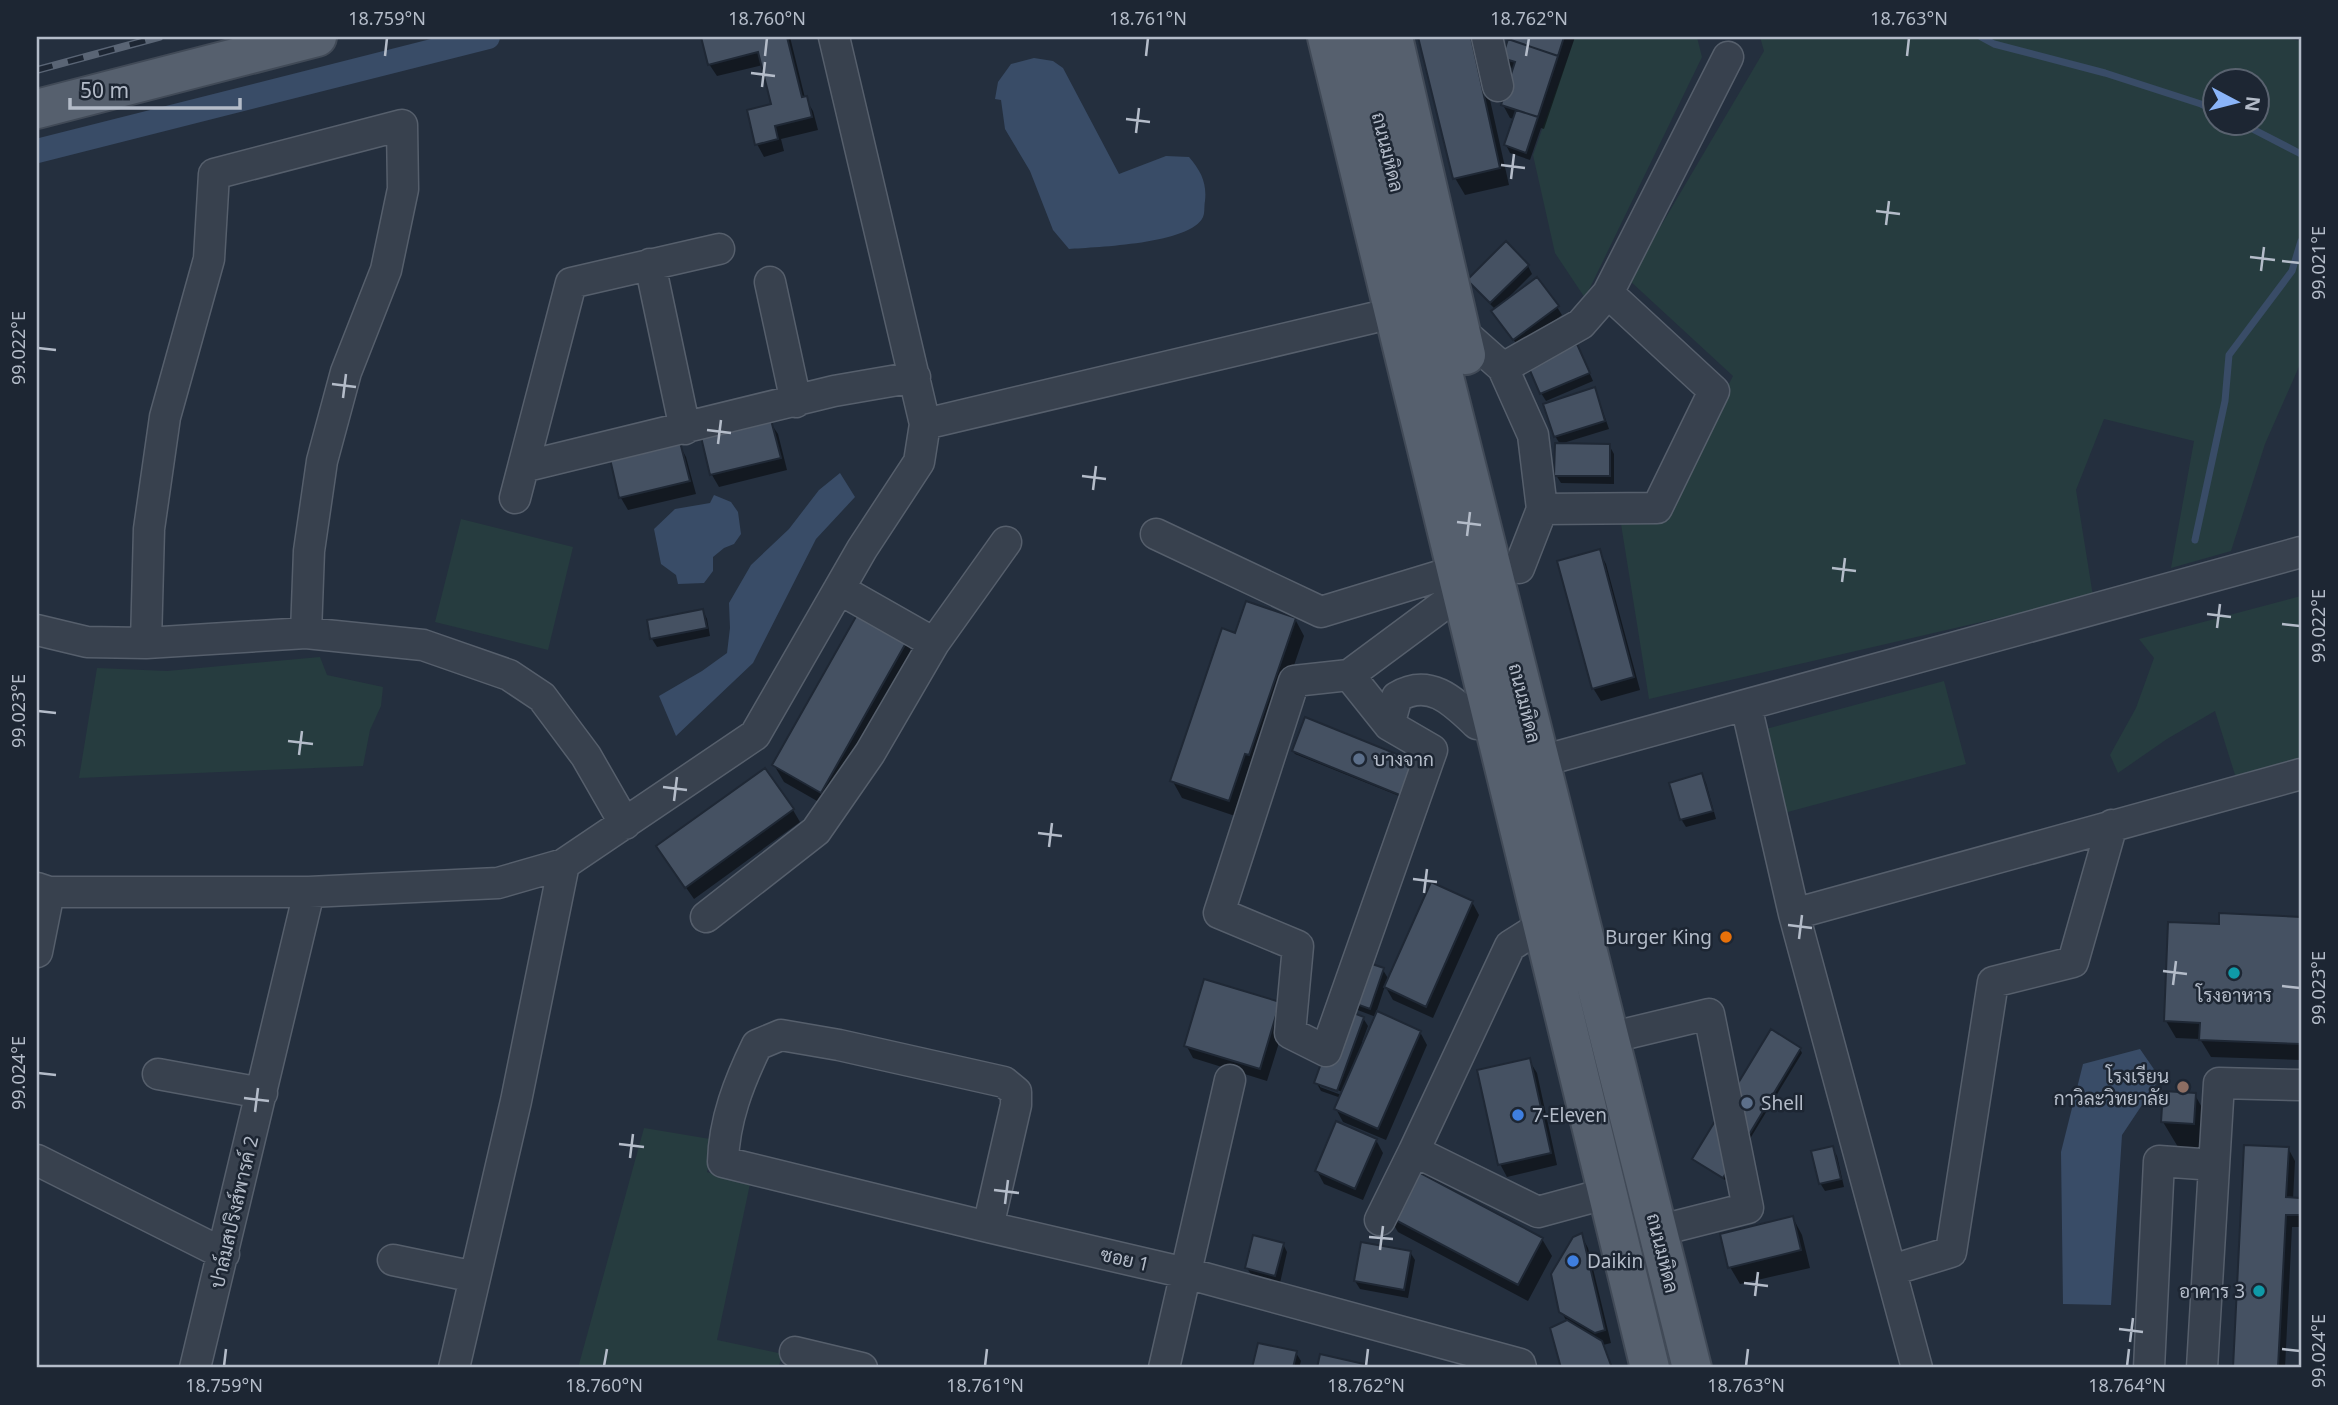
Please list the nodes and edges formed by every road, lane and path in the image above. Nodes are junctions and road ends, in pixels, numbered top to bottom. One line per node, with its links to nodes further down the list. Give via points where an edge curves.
1 (317, 37): 10 (main road)
2 (834, 37): 19 (street)
3 (1305, 37): 16 (main road)
4 (1327, 37): 11 (main road, ถนนมหิดล)
5 (1359, 37): 11 (main road, ถนนมหิดล)
6 (1393, 37): 17 (main road)
7 (1487, 37): 9 (street)
8 (1728, 57): 15 (street)
9 (1497, 86)
10 (37, 110)
11 (1380, 184): 45 (main road, ถนนมหิดล); 46 (main road, ถนนมหิดล)
12 (719, 249): 13 (street)
13 (650, 264): 22 (street); 23 (street, via 571,283)
14 (770, 282): 20 (street)
15 (1608, 293): 18 (street, via 1581,324); 25 (street, via 1714,391 1657,508)
16 (1373, 318): 21 (street); 31 (main road)
17 (1460, 329): 18 (street); 29 (main road)
18 (1503, 368): 25 (street, via 1533,435)
19 (915, 377): 20 (street); 21 (street)
20 (796, 402): 22 (street)
21 (925, 424): 30 (street, via 919,462)
22 (685, 429): 23 (street)
23 (523, 467): 24 (street)
24 (515, 498)
25 (1542, 509): 29 (street)
26 (1156, 534): 31 (street, via 1321,612)
27 (1006, 542): 35 (street)
28 (2301, 552): 37 (street)
29 (1519, 568): 40 (main road)
30 (839, 589): 35 (street); 42 (street, via 755,735)
31 (1442, 590): 36 (street); 38 (main road)
32 (37, 630): 34 (street, via 87,642)
33 (306, 633): 34 (street); 34 (street, via 309,551 322,461 346,373 386,270 403,189 402,125 214,174 209,258 165,416 149,529); 42 (street, via 423,645 509,675 542,697 586,756)
34 (146, 643)
35 (934, 643): 50 (street, via 870,753 816,831)
36 (1349, 675): 39 (street); 39 (street, via 1294,681 1219,913 1298,946 1290,1033 1326,1051 1432,751)
37 (1746, 705): 40 (street); 49 (street)
38 (1477, 724): 39 (street, via 1432,690 1409,690 1397,697); 45 (main road)
39 (1389, 725)
40 (1560, 756): 46 (main road)
41 (2301, 774): 43 (street)
42 (625, 824): 44 (street)
43 (2112, 825): 49 (street); 67 (street, via 2073,962 1993,982 1951,1252)
44 (564, 864): 48 (street, via 498,883); 69 (street)
45 (1528, 871): 51 (main road, ถนนมหิดล)
46 (1568, 872): 53 (main road, ถนนมหิดล)
47 (43, 890): 48 (street); 52 (street)
48 (309, 892): 57 (street, ปาล์มสปริงส์พารค์ 2)
49 (1794, 914): 67 (street)
50 (706, 917)
51 (1543, 925): 58 (street, via 1510,946); 61 (main road, ถนนมหิดล)
52 (37, 952)
53 (1609, 1038): 64 (main road, ถนนมหิดล); 64 (street, via 1709,1014 1748,1208)
54 (158, 1074): 57 (street)
55 (1230, 1080): 68 (street)
56 (2301, 1085): 60 (street, via 2219,1083)
57 (262, 1093): 65 (street, ปาล์มสปริงส์พารค์ 2)
58 (1414, 1152): 61 (street, via 1538,1212); 62 (street)
59 (37, 1160): 65 (street)
60 (2214, 1165): 79 (street, via 2159,1161); 80 (street)
61 (1608, 1193): 76 (main road, ถนนมหิดล)
62 (1380, 1220)
63 (988, 1227): 63 (street, ซอย 1, via 1016,1105 1016,1092 1004,1082 780,1035 757,1045 740,1080 724,1139 723,1162); 68 (street, ซอย 1)
64 (1657, 1231): 77 (main road, ถนนมหิดล)
65 (224, 1254): 71 (street, ปาล์มสปริงส์พารค์ 2)
66 (393, 1259): 69 (street)
67 (1892, 1270): 78 (street)
68 (1186, 1273): 74 (street); 75 (street, ซอย 1, via 1520,1364)
69 (475, 1277): 72 (street)
70 (795, 1352): 73 (street)
71 (195, 1368)
72 (454, 1368)
73 (856, 1368)
74 (1164, 1368)
75 (1521, 1368)
76 (1650, 1368)
77 (1692, 1368)
78 (1917, 1368)
79 (2149, 1368)
80 (2202, 1368)

